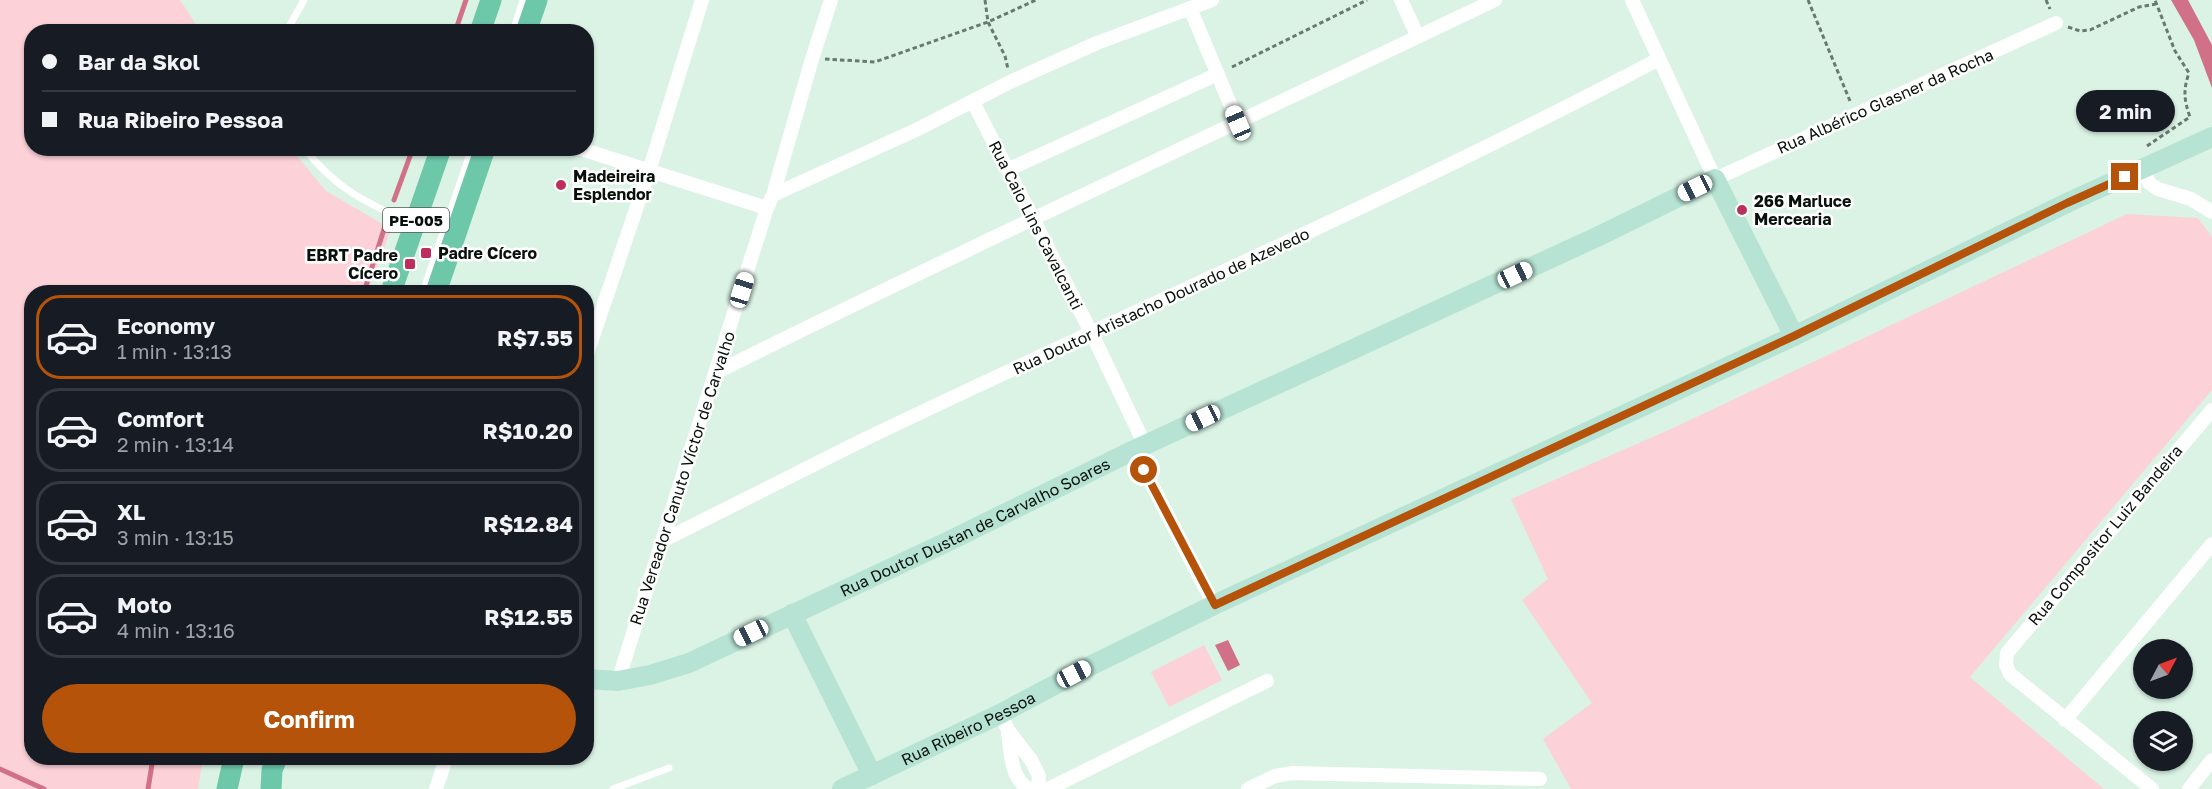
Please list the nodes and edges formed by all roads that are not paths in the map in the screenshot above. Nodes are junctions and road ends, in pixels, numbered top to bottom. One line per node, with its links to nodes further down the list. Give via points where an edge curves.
1 (304, 0): 12 (lane)
2 (491, 0): 13 (main road)
3 (524, 0): 14 (lane)
4 (537, 0): 15 (main road)
5 (702, 0): 31 (street)
6 (831, 0): 33 (street, Rua Vereador Canuto Víctor de Carvalho)
7 (1401, 0): 17 (street)
8 (1495, 0): 17 (street)
9 (1632, 0): 18 (street)
10 (1207, 1): 11 (street)
11 (1190, 8): 19 (street); 20 (street, via 1097,43)
12 (290, 24)
13 (483, 24)
14 (516, 24)
15 (529, 24)
16 (2056, 24): 32 (street, Rua Albérico Glasner da Rocha)
17 (1418, 37): 21 (street)
18 (1659, 58): 32 (street); 42 (street, Rua Doutor Aristacho Dourado de Azevedo, via 1420,179)
19 (1218, 74): 21 (street); 30 (street)
20 (973, 102): 30 (street, Rua Caio Lins Cavalcanti); 33 (street)
21 (1238, 123): 36 (street)
22 (2212, 137): 29 (main road, Rua Ribeiro Pessoa)
23 (594, 153): 31 (street)
24 (310, 156): 37 (lane, via 347,191)
25 (439, 156): 37 (main road, PE-005)
26 (446, 156): 37 (lane)
27 (469, 156): 39 (lane)
28 (482, 156): 40 (main road, PE-005)
29 (2143, 169): 35 (street, via 2149,183 2158,189 2191,199); 43 (main road, Rua Ribeiro Pessoa)
30 (1007, 170): 36 (street, Rua Caio Lins Cavalcanti)
31 (649, 171): 34 (street); 41 (street)
32 (1714, 178): 43 (main road); 46 (main road, Rua Doutor Dustan de Carvalho Soares, via 1452,305)
33 (773, 195): 34 (street, Rua Vereador Canuto Víctor de Carvalho)
34 (767, 208): 44 (street, Rua Vereador Canuto Víctor de Carvalho)
35 (2212, 212)
36 (1032, 218): 42 (street, Rua Caio Lins Cavalcanti); 44 (street)
37 (417, 229): 38 (main road, PE-005)
38 (394, 285)
39 (425, 285)
40 (438, 285)
41 (594, 333)
42 (1092, 334): 46 (street, Rua Caio Lins Cavalcanti); 47 (street, Rua Doutor Aristacho Dourado de Azevedo, via 860,442)
43 (1794, 336): 49 (main road, Rua Ribeiro Pessoa)
44 (717, 372): 47 (street, Rua Vereador Canuto Víctor de Carvalho)
45 (2212, 410): 54 (street, Rua Compositor Luiz Bandeira, via 2007,653 2006,665 2014,679)
46 (1140, 448): 49 (street, Rua Caio Lins Cavalcanti); 50 (main road, Rua Doutor Dustan de Carvalho Soares)
47 (662, 541): 52 (street, Rua Vereador Canuto Víctor de Carvalho)
48 (2212, 544): 54 (street)
49 (1215, 605): 55 (main road, Rua Ribeiro Pessoa, via 1092,664)
50 (792, 614): 52 (main road, Rua Doutor Dustan de Carvalho Soares, via 689,663); 60 (main road)
51 (594, 680): 52 (main road, Rua Doutor Dustan de Carvalho Soares)
52 (618, 681)
53 (1267, 681): 68 (street)
54 (2065, 720): 70 (street)
55 (1004, 722): 60 (main road, Rua Ribeiro Pessoa); 66 (street, via 1014,768 1022,785); 67 (street, via 1035,768)
56 (2212, 760): 71 (street)
57 (271, 765): 62 (main road)
58 (444, 765): 63 (street)
59 (669, 768): 64 (lane)
60 (872, 775): 65 (main road, Rua Ribeiro Pessoa)
61 (1540, 779): 69 (street, via 1293,773 1275,776)
62 (267, 785)
63 (436, 789)
64 (613, 789)
65 (842, 789)
66 (1029, 789)
67 (1038, 789)
68 (1048, 789)
69 (1248, 789)
70 (2152, 789)
71 (2189, 789)

